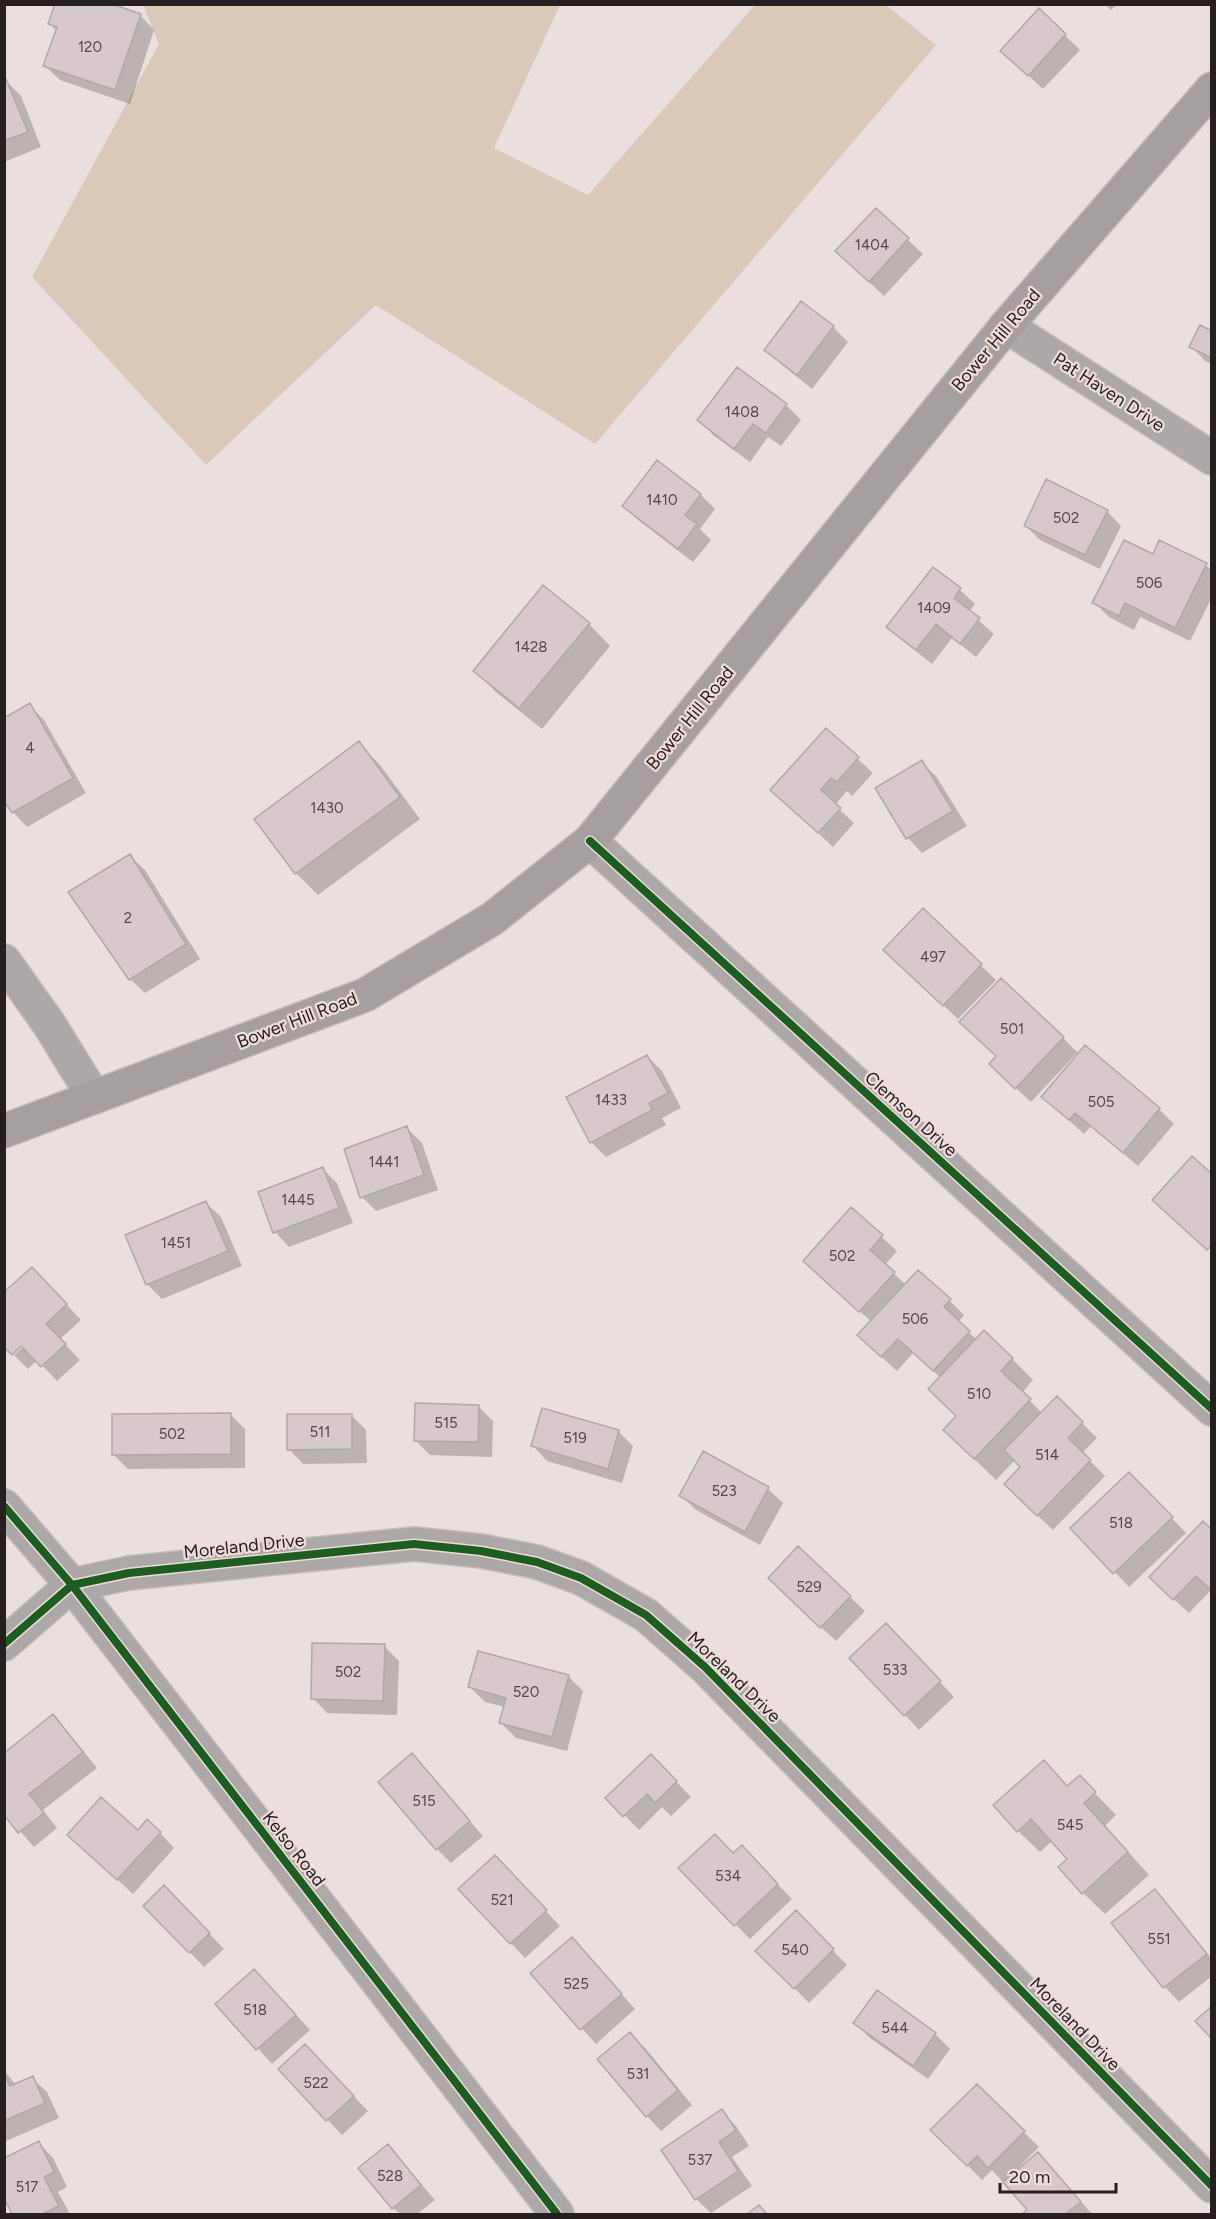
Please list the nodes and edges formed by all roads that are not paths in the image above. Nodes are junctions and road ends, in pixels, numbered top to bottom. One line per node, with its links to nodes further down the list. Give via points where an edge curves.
1 (1212, 89): 2 (main road, Bower Hill Road)
2 (1005, 326): 3 (street, Pat Haven Drive); 4 (main road, Bower Hill Road)
3 (1212, 458)
4 (590, 841): 6 (main road, Bower Hill Road, via 492,919 365,995); 8 (street, Clemson Drive)
5 (4, 961): 6 (street)
6 (94, 1097): 7 (main road, Bower Hill Road)
7 (4, 1131)
8 (1212, 1408)
9 (4, 1506): 10 (street, Kelso Road)
10 (72, 1585): 11 (street); 12 (street, Moreland Drive, via 129,1573 414,1544 537,1562 581,1578 646,1615 705,1667); 13 (street, Kelso Road)
11 (4, 1644)
12 (1212, 2186)
13 (557, 2214)

